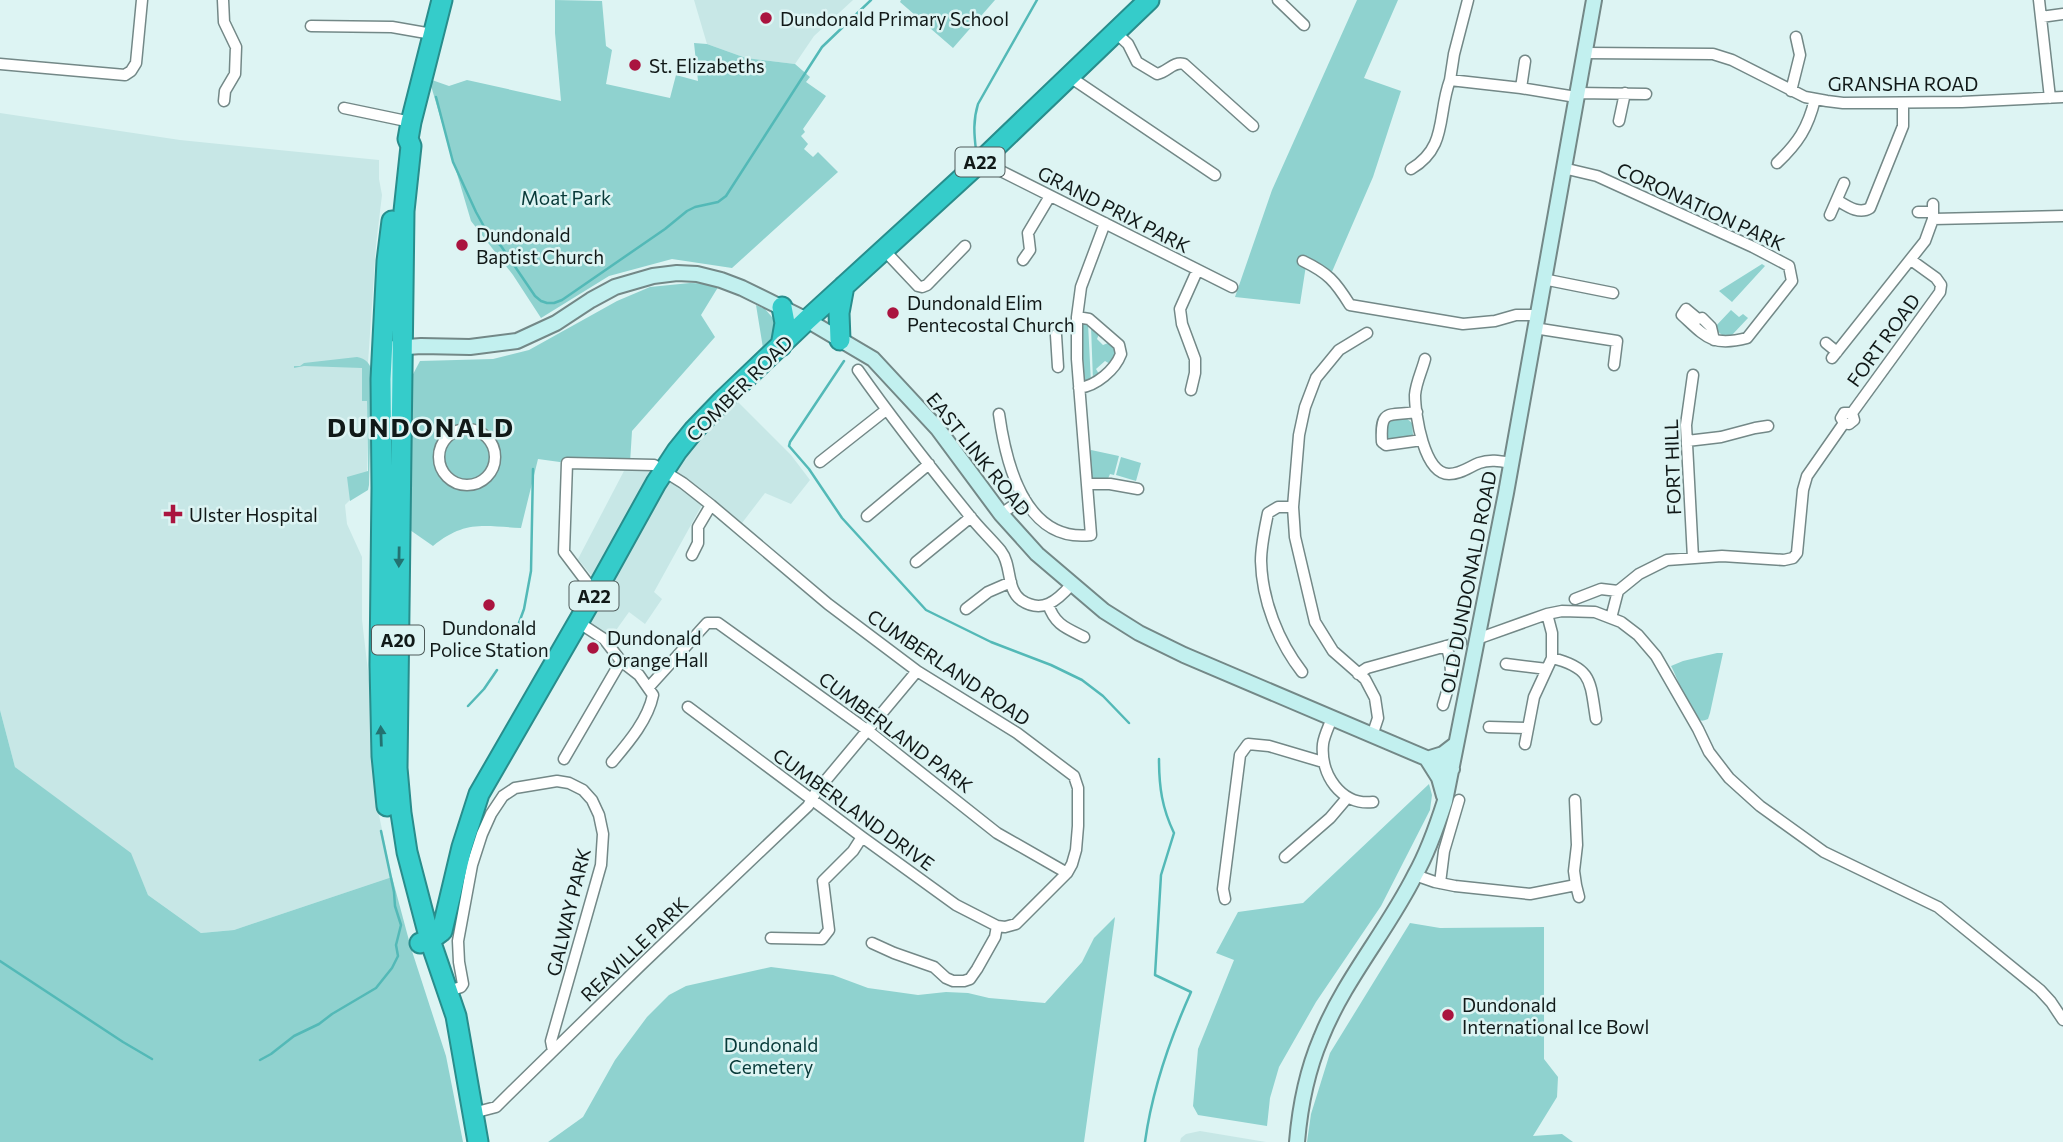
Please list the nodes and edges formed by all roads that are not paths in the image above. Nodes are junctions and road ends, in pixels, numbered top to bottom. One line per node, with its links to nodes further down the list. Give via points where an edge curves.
1 (142, 0): 18 (street, via 136,63 125,75)
2 (223, 0): 29 (street, via 223,22 236,47 235,74)
3 (442, 0): 14 (highway, A20)
4 (1149, 0): 13 (highway, COMBER ROAD / A22)
5 (1278, 0): 11 (street)
6 (1468, 0): 20 (street)
7 (1594, 0): 16 (street, OLD DUNDONALD ROAD)
8 (2039, 0): 10 (street)
9 (2063, 14): 10 (street)
10 (2041, 17): 27 (street)
11 (1304, 24)
12 (310, 26): 14 (street, via 392,27)
13 (1115, 32): 19 (highway, COMBER ROAD / A22); 33 (street, via 1137,62 1157,74 1185,64)
14 (432, 34): 34 (highway, A20)
15 (1796, 37): 22 (street, via 1800,55)
16 (1585, 53): 22 (street, GRANSHA ROAD, via 1713,54); 25 (street, OLD DUNDONALD ROAD)
17 (1525, 61): 21 (street)
18 (0, 64)
19 (1070, 77): 35 (highway, COMBER ROAD / A22); 39 (street)
20 (1450, 80): 21 (street); 38 (street, via 1435,145)
21 (1521, 88): 25 (street)
22 (1791, 91): 28 (street, GRANSHA ROAD)
23 (1625, 93): 24 (street); 25 (street); 32 (street)
24 (1646, 94)
25 (1576, 95): 37 (street, OLD DUNDONALD ROAD)
26 (2063, 97): 27 (street, GRANSHA ROAD)
27 (2050, 98): 30 (street, GRANSHA ROAD)
28 (1815, 99): 30 (street, GRANSHA ROAD); 36 (street, via 1803,134)
29 (224, 101)
30 (1903, 103): 42 (street, via 1903,126 1870,208 1859,211)
31 (342, 107): 34 (street)
32 (1619, 121)
33 (1254, 126)
34 (409, 131): 53 (highway, A20); 70 (highway, A20, via 402,146 387,261)
35 (981, 161): 41 (street, GRAND PRIX PARK); 49 (highway, COMBER ROAD / A22)
36 (1777, 163)
37 (1563, 167): 55 (street, OLD DUNDONALD ROAD); 66 (street, CORONATION PARK, via 1597,176 1789,266 1792,281 1747,338)
38 (1411, 169)
39 (1215, 175)
40 (1844, 183): 42 (street)
41 (1050, 196): 47 (street, GRAND PRIX PARK); 50 (street, via 1028,233 1030,250)
42 (1837, 200): 45 (street)
43 (1918, 212): 44 (street)
44 (1933, 212): 46 (street); 51 (street, FORT ROAD, via 1925,241)
45 (1830, 215)
46 (2063, 216)
47 (1105, 222): 54 (street, GRAND PRIX PARK); 60 (street, via 1081,287)
48 (965, 246): 49 (street, via 922,288)
49 (884, 250): 56 (highway, COMBER ROAD / A22)
50 (1023, 260)
51 (1911, 260): 67 (street, FORT ROAD, via 1835,355); 100 (street, FORT ROAD, via 1936,278 1940,292 1852,412 1852,423 1844,423 1807,476 1797,553 1784,560)
52 (1303, 261): 62 (street, via 1329,275 1350,305 1463,324 1516,315)
53 (402, 267): 69 (street, via 408,284 410,328 415,337); 70 (highway, A20)
54 (1197, 271): 57 (street, GRAND PRIX PARK); 79 (street, via 1180,309 1195,359)
55 (1543, 279): 58 (street); 62 (street, OLD DUNDONALD ROAD)
56 (844, 286): 61 (highway, COMBER ROAD / A22); 65 (highway)
57 (1232, 288)
58 (1613, 293)
59 (782, 307): 61 (street, EAST LINK ROAD); 68 (highway); 69 (street, EAST LINK ROAD, via 721,280 666,274 615,287 517,341)
60 (1077, 317): 71 (street); 78 (street, via 1089,319 1119,345 1121,354 1094,385)
61 (807, 320): 65 (street, EAST LINK ROAD); 68 (highway, COMBER ROAD / A22)
62 (1535, 321): 74 (street, via 1617,341); 87 (street, OLD DUNDONALD ROAD)
63 (1367, 333): 95 (street, via 1339,349 1316,378 1299,435)
64 (1056, 335): 72 (street)
65 (840, 340): 96 (street, EAST LINK ROAD, via 873,359 938,429)
66 (1714, 340)
67 (1826, 343)
68 (781, 346): 89 (highway, COMBER ROAD / A22, via 694,430)
69 (432, 347): 70 (street, EAST LINK ROAD)
70 (392, 348): 152 (highway, A20, one-way to 152, via 397,768 407,852); 156 (highway, A20, one-way to 70, via 409,909 387,812 382,756 382,452)
71 (1077, 351): 72 (street); 78 (street)
72 (1057, 353): 75 (street)
73 (1425, 359): 81 (street, via 1415,394)
74 (1614, 365)
75 (1058, 367)
76 (858, 370): 80 (street)
77 (1693, 375): 85 (street, FORT HILL)
78 (1079, 388): 90 (street)
79 (1191, 390)
80 (886, 410): 86 (street); 88 (street)
81 (1417, 412): 84 (street); 84 (street, via 1383,418 1382,442)
82 (999, 414): 93 (street, via 1008,464)
83 (1768, 426): 85 (street)
84 (1422, 440): 87 (street, via 1434,467 1443,474 1462,472 1482,462)
85 (1686, 441): 100 (street, FORT HILL)
86 (820, 462)
87 (1511, 463): 113 (street, OLD DUNDONALD ROAD)
88 (929, 464): 97 (street); 98 (street)
89 (664, 470): 94 (street, CUMBERLAND ROAD); 105 (highway, COMBER ROAD / A22); 105 (street, via 654,464 567,463 564,552)
90 (1088, 484): 92 (street); 93 (street, via 1091,536 1058,532)
91 (469, 488): 91 (street, via 489,475 495,458 489,440 468,426 447,438 439,456 449,479)
92 (1138, 489)
93 (1024, 499): 96 (street)
94 (711, 505): 99 (street, via 698,527); 120 (street, CUMBERLAND ROAD, via 828,604)
95 (1293, 507): 121 (street, via 1278,507 1268,513 1261,561 1270,612); 122 (street, via 1295,537 1315,622 1333,651)
96 (1001, 514): 103 (street, EAST LINK ROAD)
97 (867, 516)
98 (971, 517): 101 (street); 102 (street, via 1003,554)
99 (692, 555)
100 (1693, 558): 104 (street, FORT ROAD, via 1667,560)
101 (916, 562)
102 (1011, 582): 107 (street, via 1018,598 1030,604); 108 (street)
103 (1070, 585): 107 (street); 126 (street, EAST LINK ROAD, via 1162,646)
104 (1618, 591): 106 (street, FORT ROAD, via 1601,589); 110 (street)
105 (595, 593): 111 (highway, COMBER ROAD / A22)
106 (1575, 599)
107 (1048, 604): 112 (street, via 1059,624)
108 (966, 609)
109 (1547, 614): 110 (street, via 1576,610); 113 (street); 116 (street)
110 (1611, 618): 160 (street, via 1638,635 1656,656 1709,752 1760,806 1824,852 1938,907 2040,990)
111 (578, 622): 117 (street, via 604,639); 153 (highway, COMBER ROAD / A22, via 479,794)
112 (1084, 637)
113 (1476, 639): 132 (street, OLD DUNDONALD ROAD)
114 (1461, 642): 115 (street)
115 (1446, 646): 122 (street); 124 (street, via 1452,677)
116 (1552, 658): 119 (street); 127 (street, via 1581,668 1588,678)
117 (621, 661): 123 (street); 134 (street)
118 (1506, 664): 119 (street)
119 (1548, 669): 129 (street, via 1534,697)
120 (917, 671): 130 (street, REAVILLE PARK); 146 (street, CUMBERLAND ROAD, via 1017,733 1074,776 1078,826 1076,850)
121 (1302, 672)
122 (1357, 674): 131 (street, via 1375,698 1378,718)
123 (649, 687): 130 (street, CUMBERLAND PARK, via 707,623 718,623); 136 (street, via 651,706)
124 (1443, 705)
125 (688, 707): 140 (street, CUMBERLAND DRIVE)
126 (1332, 718): 131 (street, EAST LINK ROAD); 137 (street, via 1323,743)
127 (1596, 719)
128 (1489, 727): 129 (street)
129 (1527, 728): 133 (street)
130 (867, 730): 140 (street, REAVILLE PARK); 146 (street, CUMBERLAND PARK, via 996,833)
131 (1373, 736): 135 (street, EAST LINK ROAD)
132 (1456, 744): 135 (street); 138 (street, OLD DUNDONALD ROAD)
133 (1525, 744)
134 (564, 759)
135 (1427, 759): 138 (street, EAST LINK ROAD); 141 (street)
136 (612, 762)
137 (1323, 762): 139 (street, via 1334,786); 151 (street, via 1248,744 1240,755)
138 (1452, 769): 141 (street, OLD DUNDONALD ROAD)
139 (1348, 798): 143 (street); 145 (street)
140 (812, 800): 144 (street, CUMBERLAND DRIVE); 162 (street, REAVILLE PARK)
141 (1452, 800): 147 (street, OLD DUNDONALD ROAD); 148 (street)
142 (1575, 800): 149 (street)
143 (1373, 802)
144 (862, 837): 154 (street, CUMBERLAND DRIVE, via 956,905); 155 (street, via 823,881 826,936)
145 (1285, 857)
146 (1067, 873): 154 (street, via 1016,924)
147 (1415, 875): 148 (street); 165 (street, OLD DUNDONALD ROAD, via 1322,1035 1305,1089)
148 (1440, 883): 149 (street, via 1530,894)
149 (1576, 886): 150 (street)
150 (1579, 897)
151 (1225, 899)
152 (421, 909): 153 (highway, via 433,916); 156 (highway, A20)
153 (446, 910): 156 (highway, COMBER ROAD / A22, via 442,931); 158 (highway, COMBER ROAD / A22, via 449,917)
154 (1001, 926): 157 (street, via 977,969 964,981 953,981 934,967)
155 (771, 938)
156 (425, 942): 158 (highway, A20); 161 (highway, A20, via 451,1036)
157 (872, 943)
158 (438, 962): 159 (highway, A20)
159 (449, 991): 161 (highway, A20); 162 (street, GALWAY PARK, via 463,984 458,941 472,865 491,814 503,796 515,788 557,781 583,790 599,815 602,857 551,1041)
160 (2063, 1020)
161 (460, 1048): 163 (highway, A20)
162 (553, 1051): 163 (street, REAVILLE PARK, via 496,1107)
163 (473, 1113): 164 (highway, A20)
164 (478, 1142)
165 (1297, 1142)

